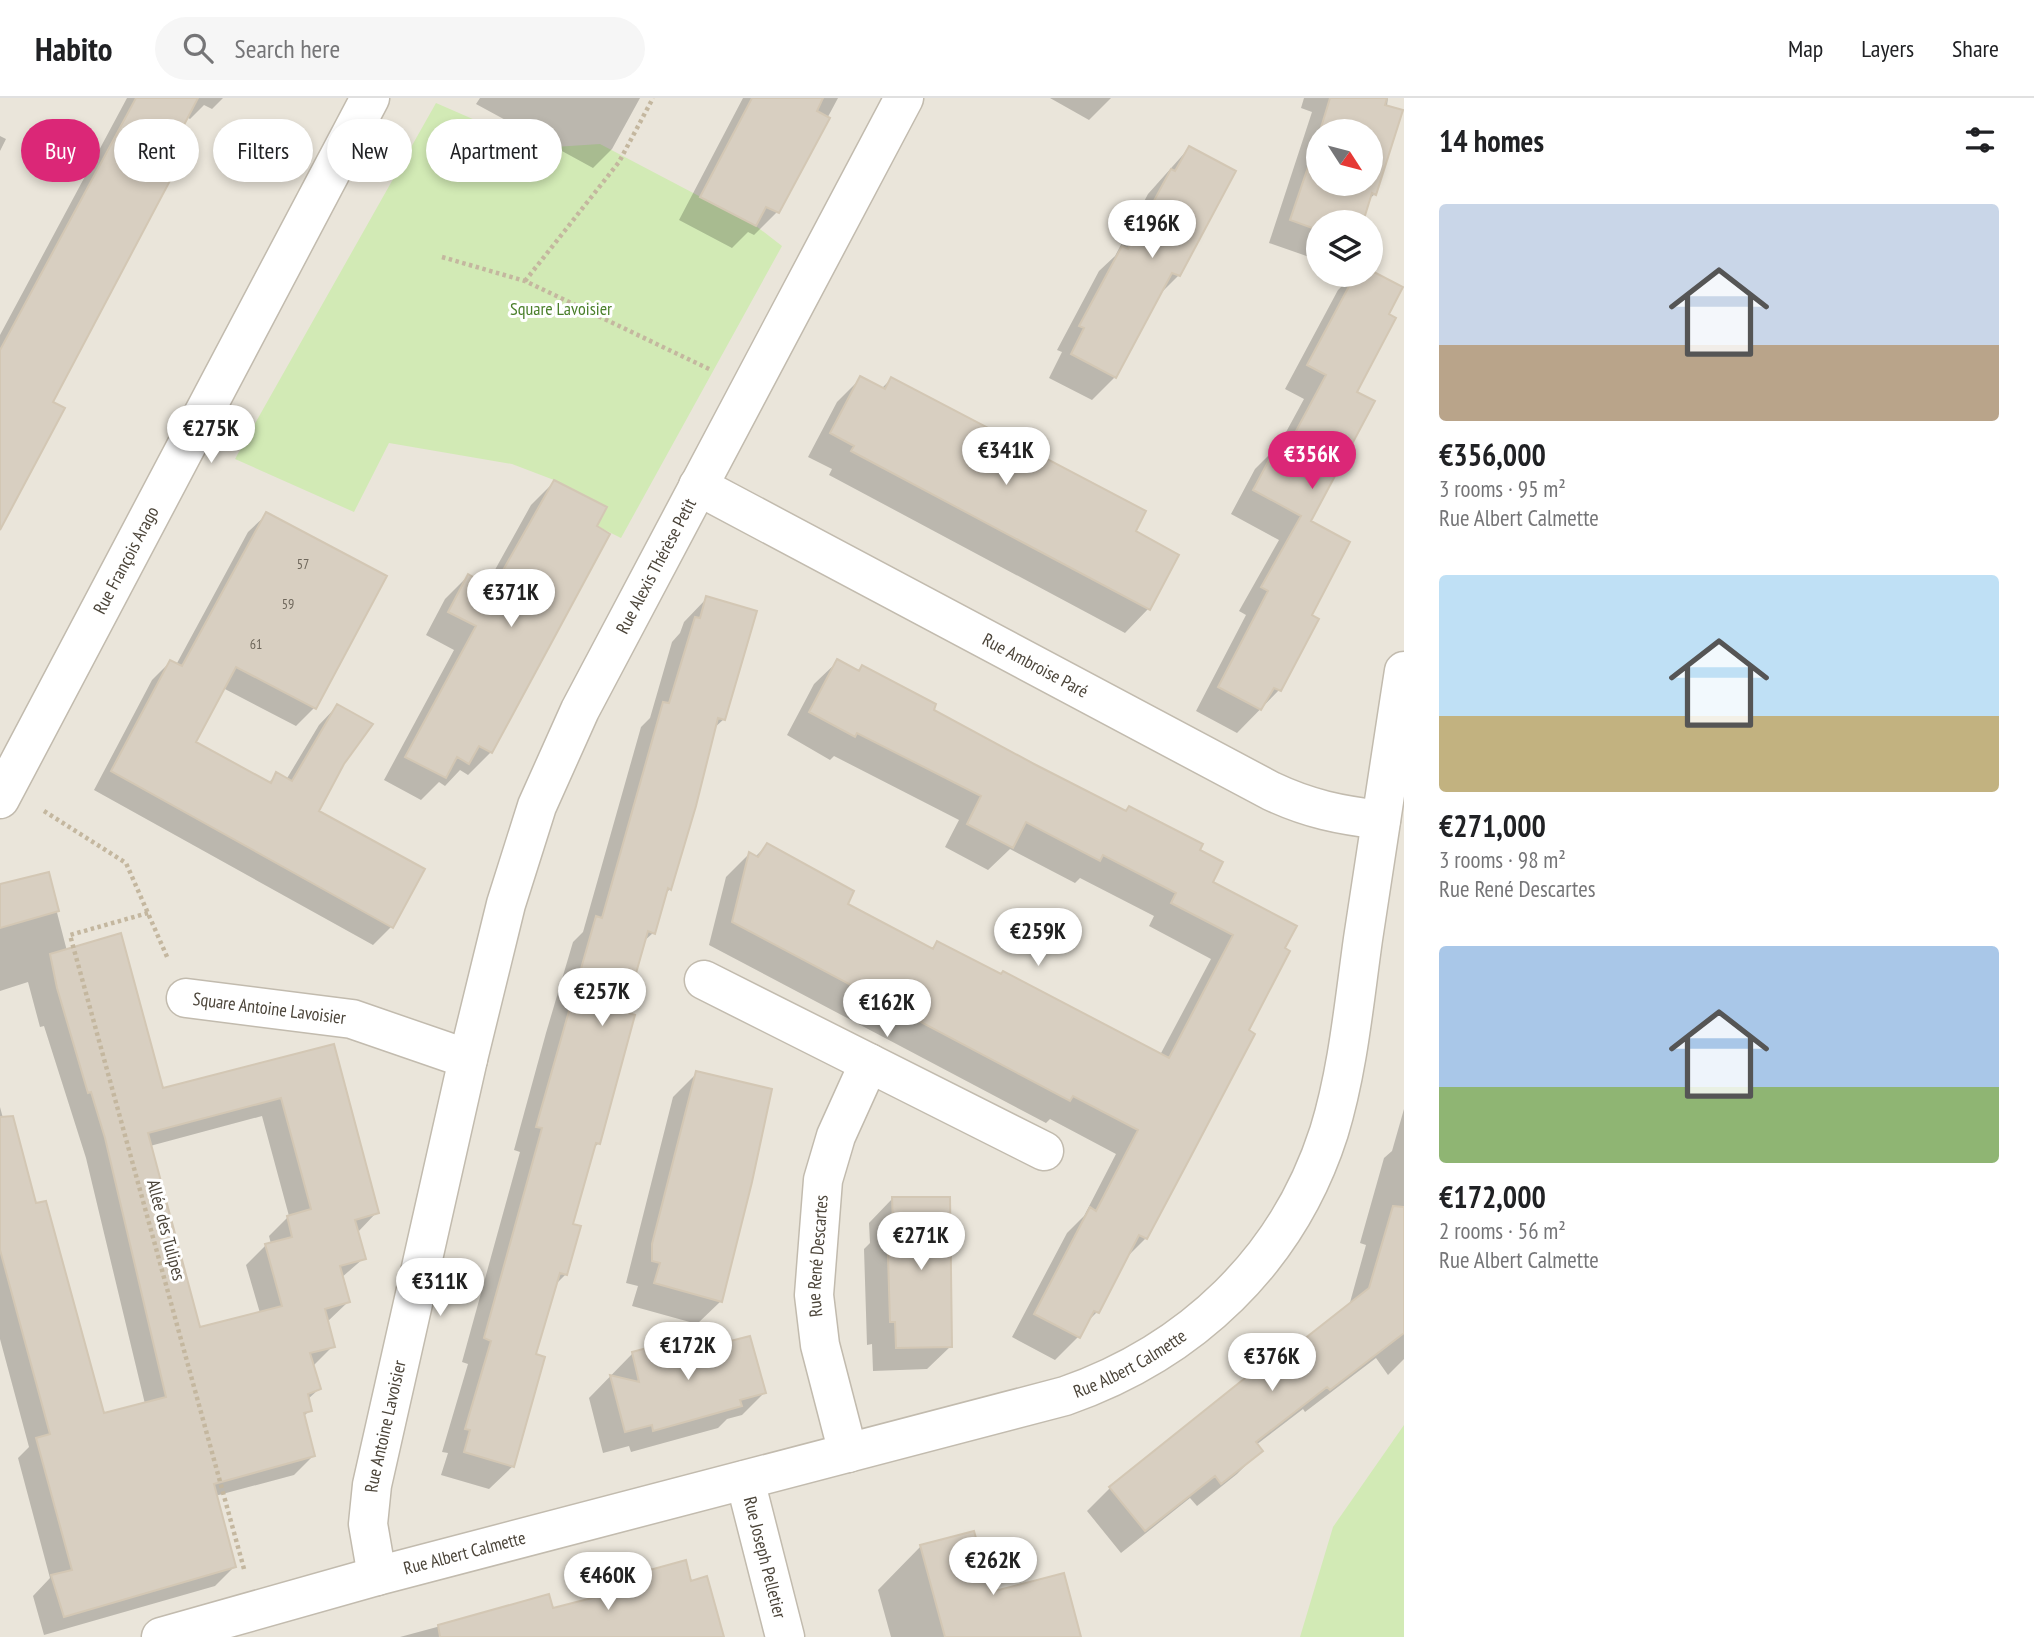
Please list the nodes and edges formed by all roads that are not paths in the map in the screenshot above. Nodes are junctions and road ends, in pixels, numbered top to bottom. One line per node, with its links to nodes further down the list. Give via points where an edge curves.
1 (370, 98): 5 (street, Rue François Arago)
2 (904, 98): 3 (street, Rue Alexis Thérèse Petit)
3 (698, 486): 6 (street, Rue Ambroise Paré, via 1282,796 1334,814); 9 (street, Rue Alexis Thérèse Petit, via 549,776 516,868)
4 (1404, 671): 6 (street, Rue Albert Calmette)
5 (4, 793)
6 (1381, 820): 12 (street, Rue Albert Calmette, via 1345,1064 1328,1133 1300,1199 1269,1251 1204,1319 1119,1374 1065,1395)
7 (704, 980): 10 (street)
8 (186, 999): 9 (street, Square Antoine Lavoisier, via 352,1019)
9 (468, 1059): 14 (street, Rue Antoine Lavoisier, via 372,1485 368,1524)
10 (869, 1063): 11 (street); 12 (street, Rue René Descartes, via 836,1136 823,1181 814,1296 820,1345)
11 (1044, 1151)
12 (848, 1453): 13 (street, Rue Albert Calmette)
13 (745, 1480): 14 (street, Rue Albert Calmette); 16 (street, Rue Joseph Pelletier)
14 (377, 1576): 15 (street)
15 (161, 1637)
16 (785, 1637)

